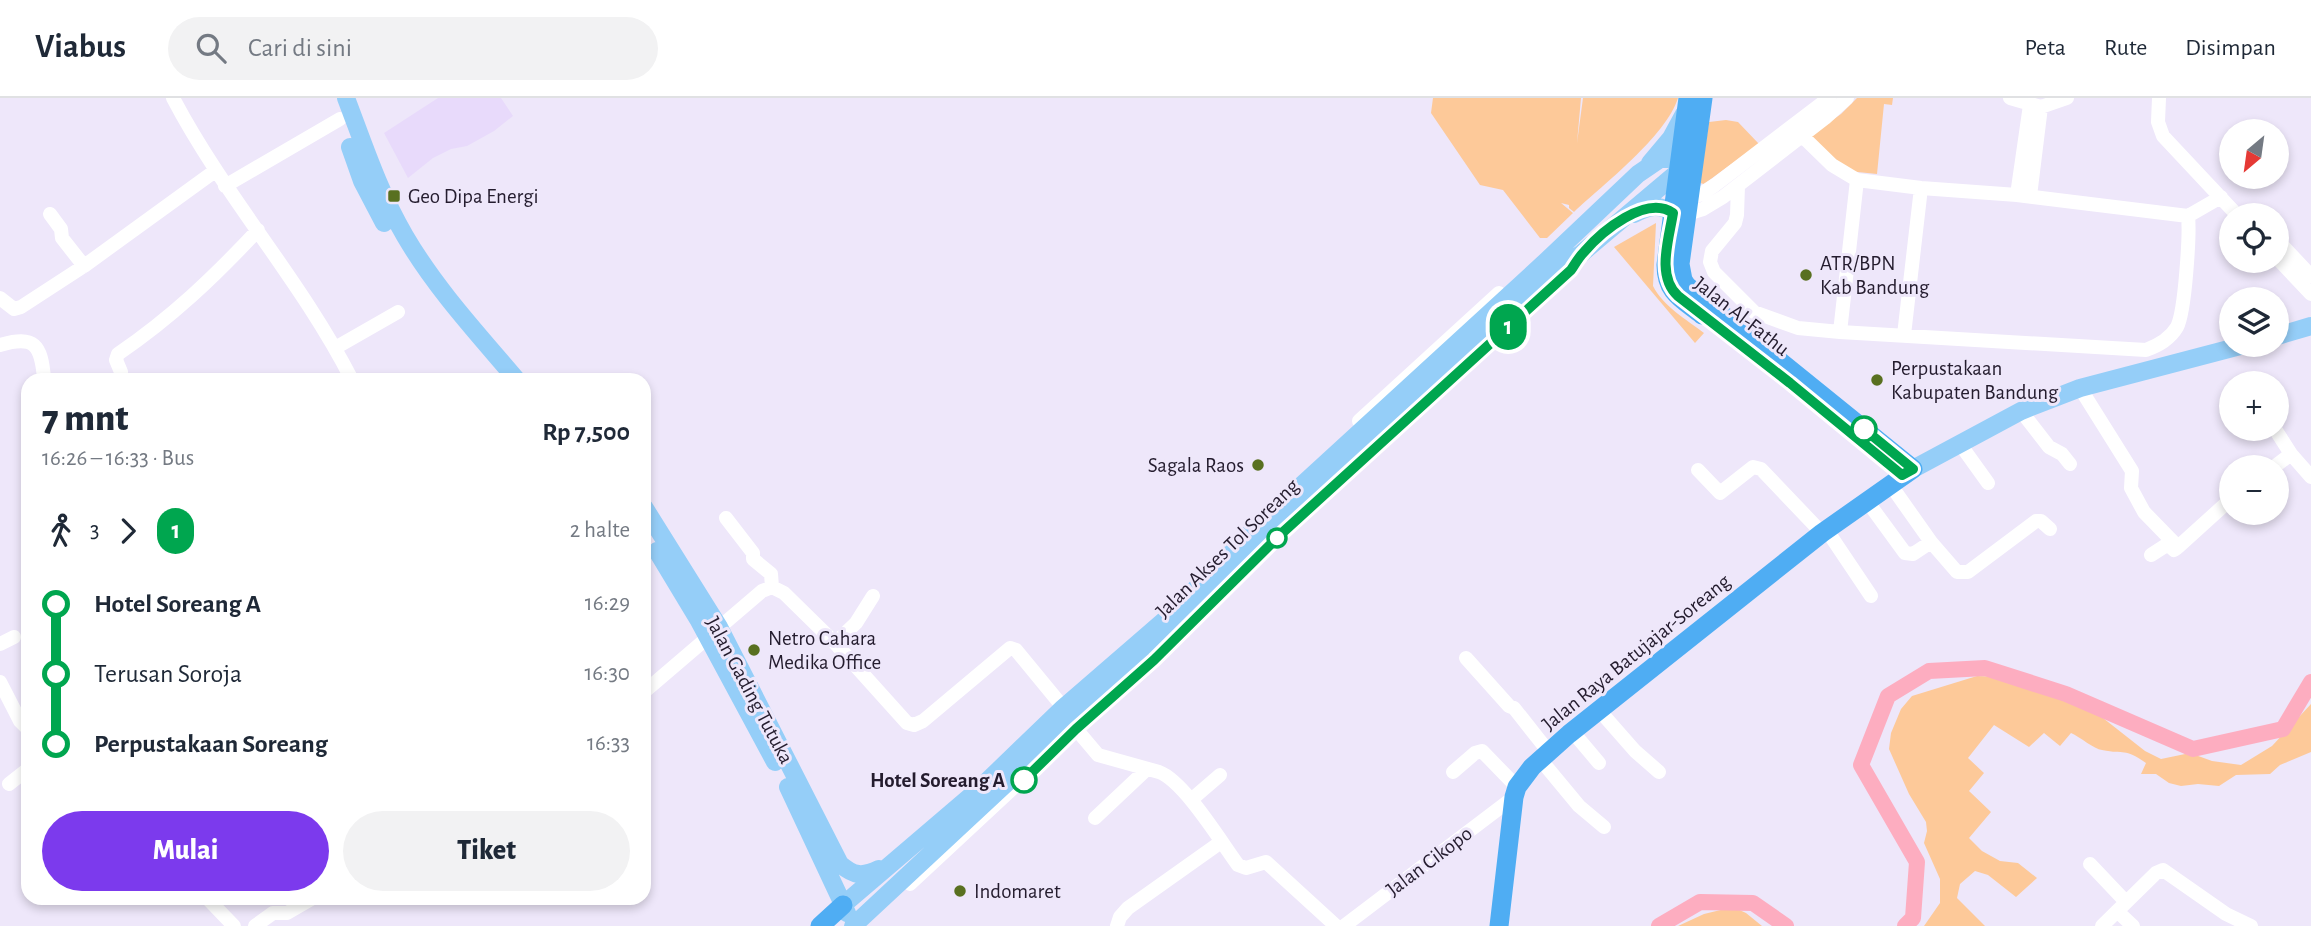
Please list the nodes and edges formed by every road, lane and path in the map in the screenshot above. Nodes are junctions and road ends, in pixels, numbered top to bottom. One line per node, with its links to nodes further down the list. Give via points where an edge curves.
1 (173, 98): 15 (street)
2 (334, 98): 11 (main road)
3 (346, 98): 48 (main road, via 376,180 405,237 453,306)
4 (1829, 98): 12 (street)
5 (1847, 98): 12 (street, via 1825,118)
6 (2010, 98): 10 (street)
7 (2067, 98): 10 (street)
8 (2159, 98): 21 (street, via 2158,122 2163,136)
9 (1693, 101): 13 (highway, Jalan Al-Fathu); 14 (main road, Jalan Akses Tol Soreang)
10 (2036, 106): 20 (street)
11 (341, 119): 17 (street); 47 (main road, via 362,181 395,243 443,314)
12 (1797, 132): 16 (street, via 1832,165); 18 (street); 23 (street)
13 (1685, 163): 14 (main road, Jalan Akses Tol Soreang, via 1660,159); 23 (highway, Jalan Al-Fathu); 26 (main road, Jalan Akses Tol Soreang)
14 (1648, 166): 28 (main road, Jalan Akses Tol Soreang)
15 (215, 172): 17 (street); 32 (street)
16 (1857, 180): 19 (street); 38 (street)
17 (225, 186): 27 (street)
18 (1738, 186): 23 (street, via 1711,205); 38 (street, via 1738,215 1712,251 1714,272 1754,312 1798,328)
19 (1921, 188): 20 (street); 40 (street)
20 (2023, 196): 25 (street)
21 (2221, 197): 22 (street); 25 (street)
22 (2226, 203)
23 (1681, 208): 26 (main road, via 1653,206); 57 (highway, Jalan Al-Fathu, via 1666,265 1672,291 1794,379)
24 (50, 214): 32 (street)
25 (2188, 216): 40 (street, via 2178,324 2169,338 2153,347 2140,351)
26 (1618, 222): 29 (main road, Jalan Akses Tol Soreang)
27 (258, 230): 42 (street); 44 (street, via 167,320 118,354)
28 (1568, 238): 54 (main road, Jalan Akses Tol Soreang); 73 (street, Jalan Akses Tol Soreang, via 1552,245 1449,337 1247,526)
29 (1582, 253): 54 (main road, Jalan Akses Tol Soreang); 78 (street, Jalan Akses Tol Soreang, via 1571,270)
30 (2289, 259): 33 (street)
31 (2289, 264): 34 (street)
32 (84, 266): 35 (street, via 22,307 14,309)
33 (2311, 276)
34 (2311, 294)
35 (0, 298)
36 (398, 312): 42 (street)
37 (2311, 327): 39 (main road)
38 (1840, 332): 40 (street)
39 (2289, 333)
40 (1904, 335)
41 (0, 345): 45 (street, via 18,340 31,343 41,354)
42 (335, 348): 46 (street)
43 (2219, 352): 49 (main road)
44 (121, 372)
45 (44, 373)
46 (348, 373)
47 (495, 373)
48 (511, 373)
49 (2080, 388): 50 (main road); 68 (street, via 2132,471 2131,488 2144,512)
50 (2021, 411): 52 (main road); 55 (street, via 2049,447)
51 (2283, 441): 53 (street)
52 (1960, 444): 57 (main road); 59 (street)
53 (2291, 454): 58 (street)
54 (1335, 463): 73 (main road, Jalan Akses Tol Soreang, via 1254,529); 78 (main road, Jalan Akses Tol Soreang)
55 (2070, 464)
56 (1698, 470): 65 (street, via 1720,493 1753,467 1761,468)
57 (1902, 476): 60 (highway, Jalan Raya Batujajar-Soreang); 67 (street)
58 (2311, 477)
59 (1988, 483)
60 (1867, 501): 65 (highway, Jalan Raya Batujajar-Soreang); 67 (street, via 1905,553 1913,554)
61 (2219, 510): 68 (street)
62 (726, 518): 70 (street, via 753,559 771,574)
63 (651, 520): 74 (main road, Jalan Gading Tutuka)
64 (2050, 529): 67 (street, via 2036,521 1963,573)
65 (1824, 531): 72 (street); 83 (highway, Jalan Raya Batujajar-Soreang)
66 (651, 540): 74 (main road, Jalan Gading Tutuka)
67 (1931, 542)
68 (2178, 547): 69 (street, via 2174,550 2168,544)
69 (2151, 555)
70 (772, 587): 74 (street); 76 (street)
71 (873, 596): 76 (street, via 856,623)
72 (1871, 596)
73 (1172, 607): 82 (street, Jalan Akses Tol Soreang); 100 (main road, Jalan Akses Tol Soreang, via 988,781)
74 (713, 632): 80 (street); 100 (main road, Jalan Gading Tutuka, via 840,864 854,875 865,876); 103 (main road, Jalan Gading Tutuka)
75 (14, 637): 77 (street)
76 (835, 643): 82 (street, via 907,723 914,725 1010,648 1016,649)
77 (0, 644)
78 (1151, 658): 85 (street, Jalan Akses Tol Soreang); 102 (main road, Jalan Akses Tol Soreang)
79 (1466, 658): 87 (street, via 1514,708)
80 (651, 681)
81 (0, 682): 84 (street)
82 (1058, 701): 100 (street, Jalan Akses Tol Soreang, via 902,845)
83 (1599, 710): 86 (highway, Jalan Raya Batujajar-Soreang); 91 (street)
84 (21, 722)
85 (1076, 729): 89 (street, via 1094,753); 102 (street, Jalan Akses Tol Soreang, via 912,883)
86 (1572, 731): 87 (highway, Jalan Raya Batujajar-Soreang); 88 (street)
87 (1544, 755): 95 (highway, Jalan Raya Batujajar-Soreang); 98 (street, via 1580,806)
88 (1599, 763)
89 (1147, 769): 96 (street, via 1168,776); 97 (street)
90 (1454, 772): 95 (street, via 1482,751)
91 (1659, 772)
92 (21, 775): 94 (street)
93 (1220, 775): 96 (street)
94 (9, 784)
95 (1516, 792): 113 (street, Jalan Cikopo); 114 (highway)
96 (1191, 800): 99 (street)
97 (1095, 818)
98 (1604, 827)
99 (1221, 842): 111 (street, via 1128,908); 112 (street, via 1241,867 1262,862 1271,865)
100 (892, 863): 103 (main road, Jalan Akses Tol Soreang)
101 (2090, 864): 106 (street)
102 (890, 894): 107 (main road, Jalan Akses Tol Soreang)
103 (849, 900): 107 (main road, Jalan Gading Tutuka); 110 (highway)
104 (214, 905): 108 (street)
105 (301, 905): 109 (street, via 287,913 271,914)
106 (2121, 907): 115 (street); 116 (street); 117 (street, via 2163,870)
107 (860, 923)
108 (234, 926)
109 (255, 926)
110 (820, 926)
111 (1117, 926)
112 (1336, 926)
113 (1344, 926)
114 (1499, 926)
115 (2102, 926)
116 (2133, 926)
117 (2250, 926)

